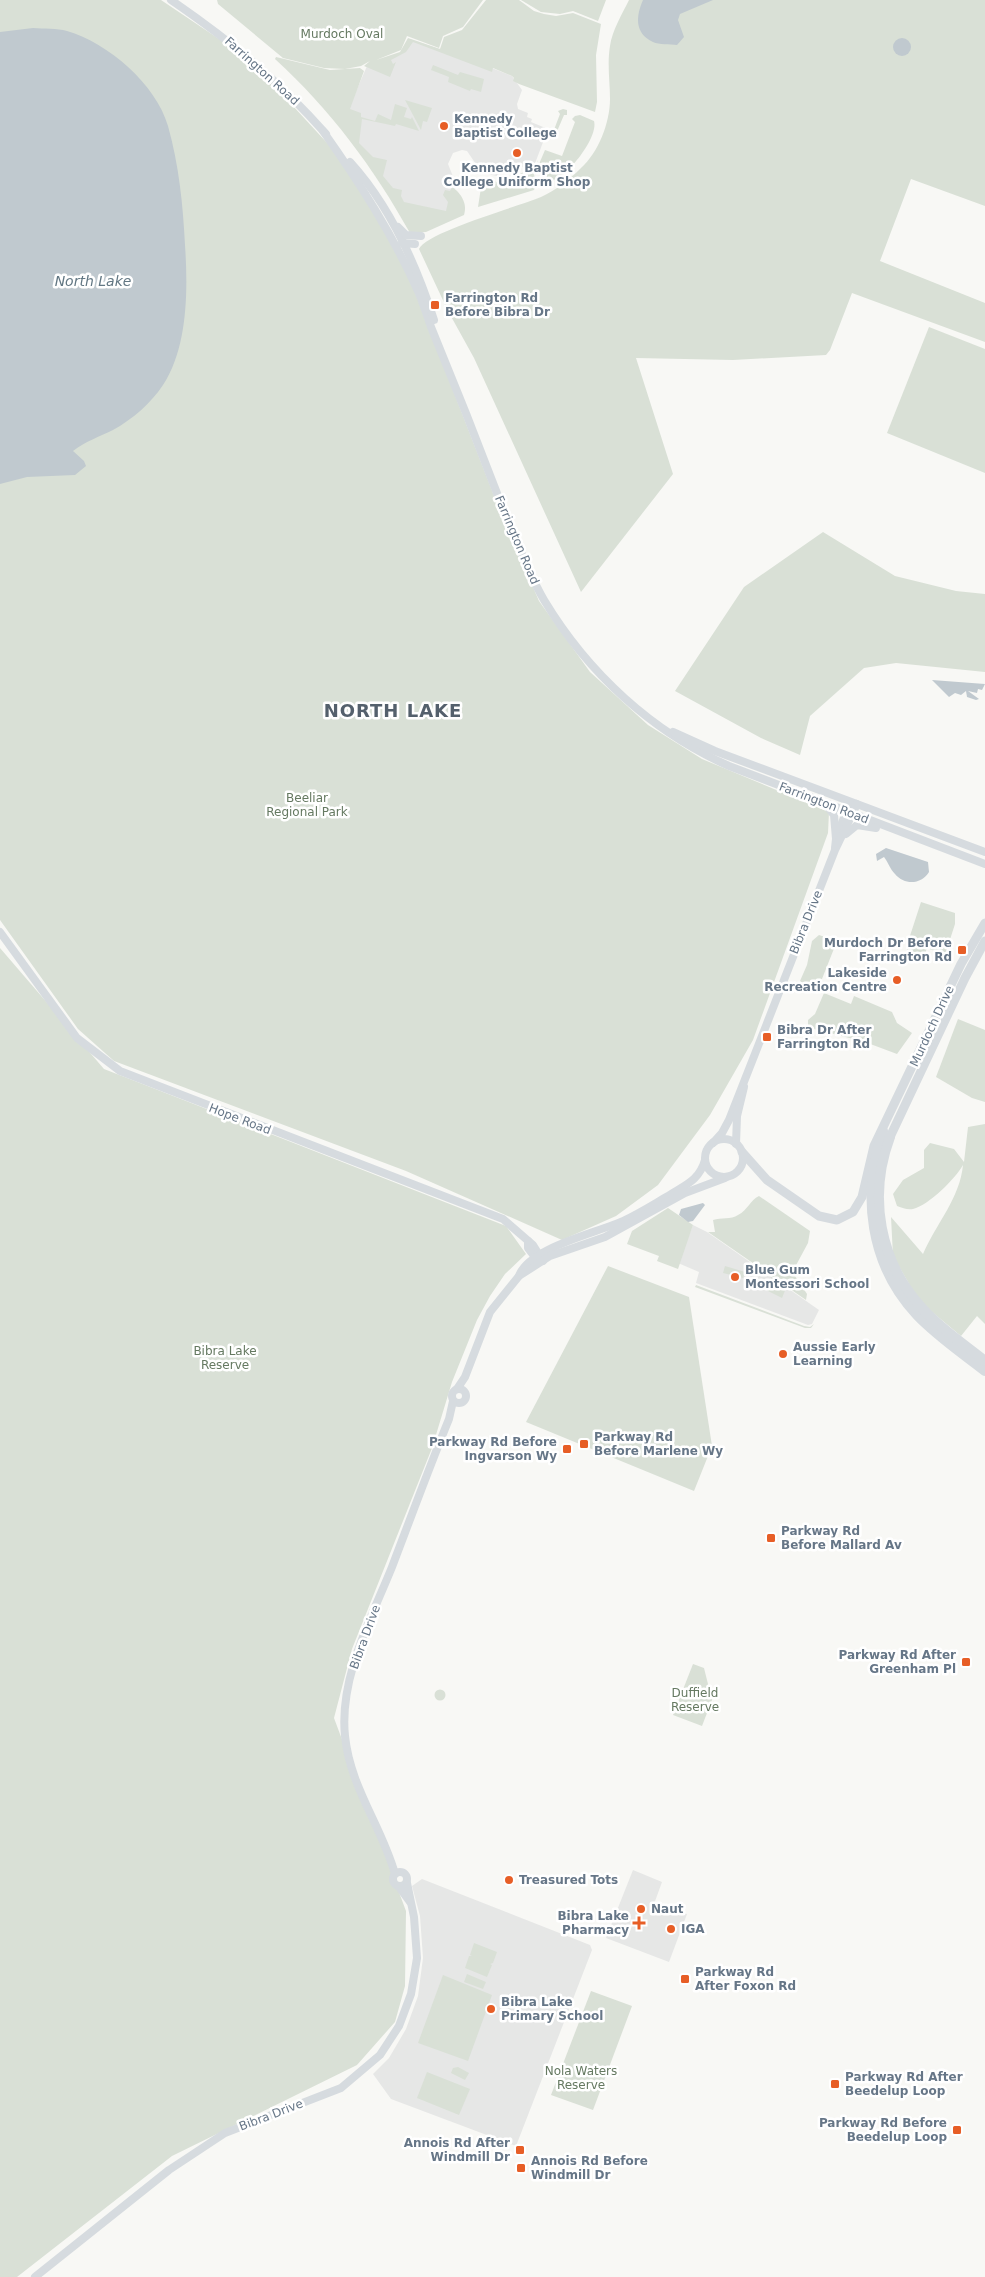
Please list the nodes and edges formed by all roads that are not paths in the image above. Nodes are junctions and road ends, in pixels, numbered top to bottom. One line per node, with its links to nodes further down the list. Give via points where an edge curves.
1 (172, 0): 2 (street, Farrington Road, via 244,52)
2 (323, 131): 3 (street, Farrington Road); 4 (street, Farrington Road)
3 (363, 177): 5 (street, via 371,183 401,232 408,236); 6 (street, Farrington Road)
4 (382, 219): 6 (street, via 394,238); 7 (street, Farrington Road)
5 (421, 236)
6 (408, 243): 7 (street, via 401,248 421,291); 8 (street, Farrington Road)
7 (421, 298): 8 (street, Farrington Road)
8 (437, 337): 9 (street, Farrington Road, via 525,563 544,599 587,660)
9 (644, 714): 10 (street, Farrington Road, via 686,739); 11 (street, Farrington Road, via 657,727 696,751)
10 (853, 802): 12 (street, Bibra Drive); 13 (street, Farrington Road)
11 (825, 804): 12 (street, Farrington Road); 14 (street, via 834,815)
12 (850, 813): 14 (street, Bibra Drive); 15 (street, Farrington Road)
13 (949, 839): 16 (street, Farrington Road); 17 (street, via 945,843 977,857)
14 (839, 840): 15 (street, via 861,825); 21 (street, Bibra Drive)
15 (923, 841): 17 (street, Farrington Road)
16 (985, 852)
17 (984, 864)
18 (985, 923): 22 (main road, Murdoch Drive, via 962,964)
19 (0, 932): 28 (street, Hope Road, via 78,1038 120,1071 502,1219 528,1241)
20 (985, 941): 22 (main road, Murdoch Drive)
21 (745, 1078): 23 (street, Bibra Drive, via 727,1124); 24 (street, Bibra Drive, via 736,1116)
22 (886, 1134): 25 (main road, via 872,1152 860,1202 853,1212 837,1220 820,1216 767,1180); 29 (highway, via 879,1202 882,1231 894,1266 923,1309); 30 (highway, via 874,1164 871,1194 874,1233 884,1263 898,1290 917,1315)
23 (713, 1143): 24 (street, via 722,1139); 26 (street, via 706,1150)
24 (736, 1144): 25 (street)
25 (742, 1152): 27 (street, via 743,1162 738,1171)
26 (704, 1160): 27 (street, via 711,1173); 28 (street, via 693,1182 644,1210)
27 (726, 1178): 28 (street, via 685,1193 605,1237)
28 (539, 1259): 31 (street, via 519,1276 490,1312)
29 (985, 1361)
30 (985, 1371)
31 (461, 1390): 32 (street, via 452,1394); 32 (street, via 465,1399)
32 (456, 1402): 33 (street, Bibra Drive, via 349,1681 345,1737 356,1783)
33 (398, 1873): 34 (street, via 394,1882); 34 (street, via 407,1876)
34 (403, 1885): 35 (street, Bibra Drive, via 414,1916 417,1958 412,1994 399,2026 380,2055 341,2088 225,2133 170,2170)
35 (35, 2277)

